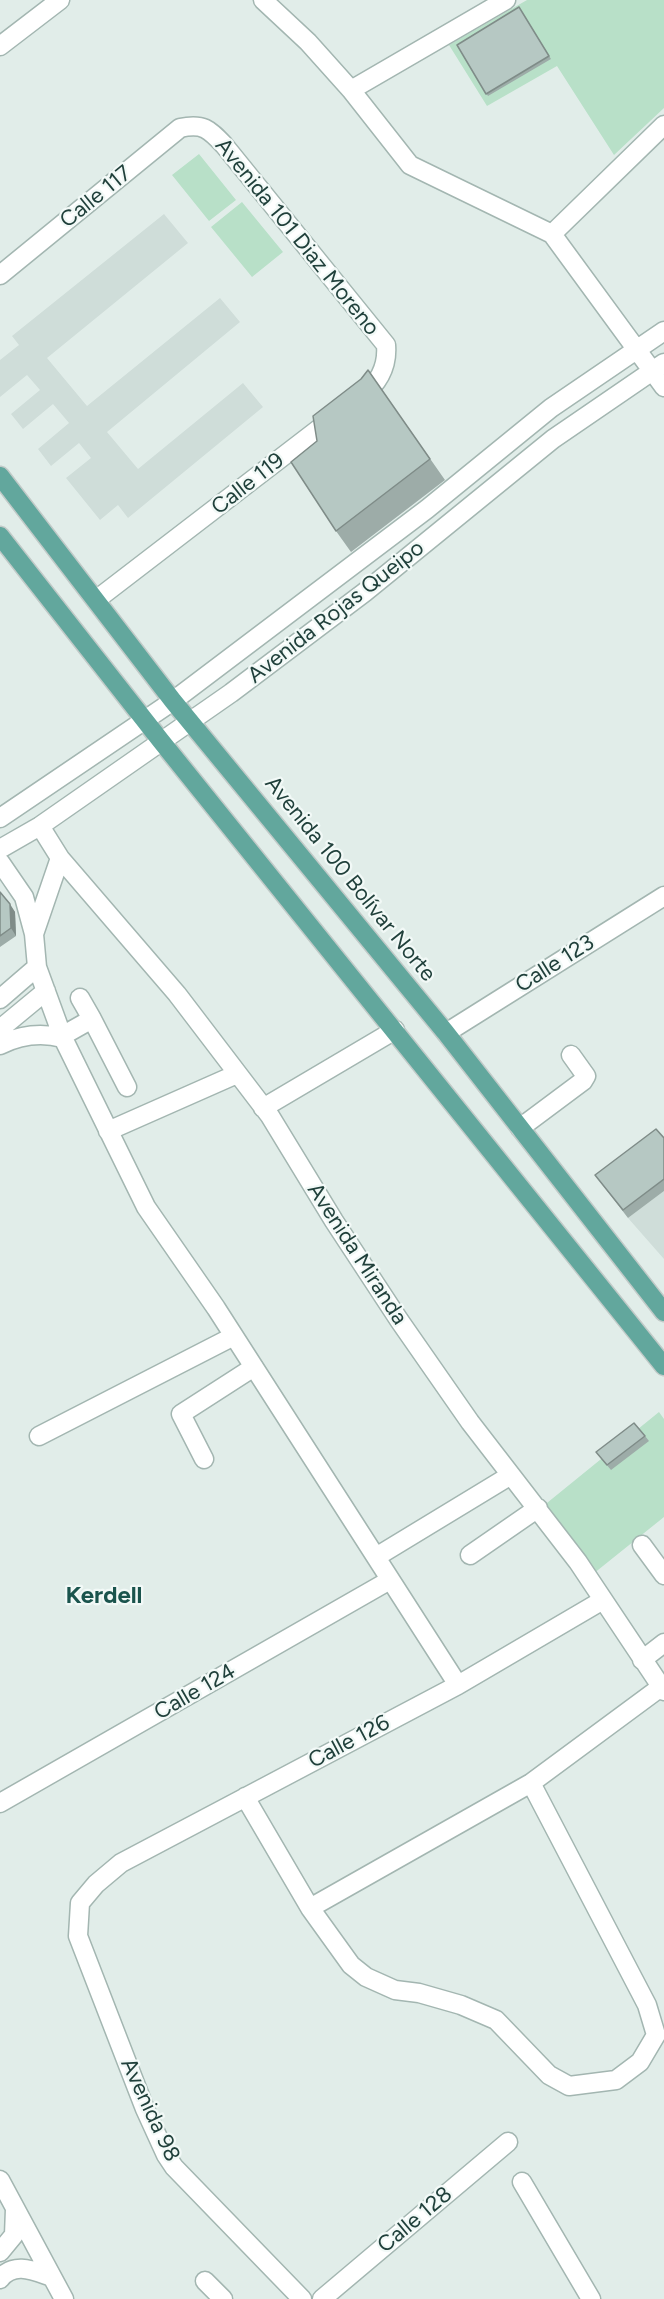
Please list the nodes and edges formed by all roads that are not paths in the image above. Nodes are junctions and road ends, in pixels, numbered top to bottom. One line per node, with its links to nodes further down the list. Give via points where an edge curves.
1 (60, 0): 4 (street)
2 (263, 0): 5 (street)
3 (506, 0): 5 (street)
4 (0, 46)
5 (351, 90): 8 (street, via 410,165)
6 (195, 125): 9 (street, Calle 117, via 180,128); 12 (street, Avenida 101 Diaz Moreno, via 210,131 224,146 386,345)
7 (664, 125): 8 (street)
8 (552, 234): 11 (street)
9 (0, 275)
10 (664, 332): 11 (street, Avenida Rojas Queipo)
11 (635, 349): 13 (street); 18 (street, Avenida Rojas Queipo, via 550,408 428,509)
12 (387, 359): 17 (street, Calle 119, via 384,372 369,391)
13 (658, 367): 14 (street); 20 (street, Avenida Rojas Queipo, via 553,439 365,592)
14 (664, 387)
15 (0, 476): 17 (main road, Avenida 100 Bolívar Norte)
16 (0, 536): 19 (main road)
17 (96, 600): 18 (main road, Avenida 100 Bolívar Norte)
18 (173, 701): 19 (street, Avenida Rojas Queipo); 20 (main road, Avenida 100 Bolívar Norte)
19 (144, 720): 21 (main road); 22 (street, Avenida Rojas Queipo)
20 (190, 722): 21 (street, Avenida Rojas Queipo); 36 (main road, Avenida 100 Bolívar Norte)
21 (161, 741): 23 (street, Avenida Rojas Queipo); 35 (main road)
22 (4, 810)
23 (40, 826): 24 (street, Avenida Rojas Queipo); 25 (street, Avenida Miranda)
24 (0, 849)
25 (60, 858): 28 (street); 40 (street, Avenida Miranda, via 177,994)
26 (0, 862): 28 (street, via 24,897)
27 (664, 896): 36 (street, Calle 123)
28 (34, 934): 29 (street)
29 (38, 967): 30 (street); 32 (street)
30 (46, 991): 34 (street); 37 (street)
31 (80, 998): 33 (street)
32 (0, 999)
33 (92, 1019): 37 (street); 41 (street)
34 (0, 1029)
35 (395, 1030): 42 (street); 47 (main road)
36 (446, 1033): 43 (main road, Avenida 100 Bolívar Norte)
37 (62, 1037): 38 (street, via 46,1034 15,1038); 44 (street)
38 (0, 1045)
39 (571, 1055): 43 (street, via 586,1076 583,1081)
40 (237, 1074): 42 (street, Avenida Miranda); 44 (street)
41 (127, 1087)
42 (263, 1108): 51 (street, Avenida Miranda, via 399,1320)
43 (520, 1128): 45 (main road, Avenida 100 Bolívar Norte)
44 (108, 1131): 46 (street, via 146,1207)
45 (664, 1312)
46 (234, 1336): 48 (street); 49 (street)
47 (664, 1366)
48 (254, 1367): 50 (street, via 181,1414); 55 (street)
49 (39, 1436)
50 (204, 1459)
51 (511, 1475): 52 (street, Avenida Miranda); 55 (street)
52 (538, 1508): 54 (street); 58 (street, Avenida Miranda)
53 (642, 1545): 56 (street)
54 (470, 1555)
55 (376, 1557): 57 (street)
56 (664, 1575)
57 (390, 1580): 61 (street); 65 (street, Calle 124)
58 (603, 1600): 60 (street, Avenida Miranda); 61 (street, Calle 126)
59 (664, 1643): 60 (street)
60 (642, 1660): 62 (street, Avenida Miranda)
61 (458, 1685): 64 (street, Calle 126)
62 (663, 1689): 63 (street)
63 (531, 1783): 67 (street); 67 (street, via 647,2005 656,2035 640,2062 616,2080 569,2086 549,2075 496,2020 461,2005 395,1990 366,1977 351,1965)
64 (245, 1797): 66 (street, Calle 126, via 121,1863); 67 (street)
65 (0, 1803)
66 (96, 1884): 78 (street, Avenida 98, via 80,1903 78,1936 166,2155)
67 (310, 1908)
68 (508, 2142): 79 (street, Calle 128)
69 (0, 2180): 71 (street)
70 (522, 2182): 80 (street)
71 (15, 2205): 72 (street, via 14,2235); 73 (street)
72 (0, 2252)
73 (50, 2276): 74 (street, via 23,2267 5,2273); 76 (street)
74 (0, 2279)
75 (205, 2281): 77 (street)
76 (64, 2299)
77 (223, 2299)
78 (302, 2299)
79 (322, 2299)
80 (591, 2299)

